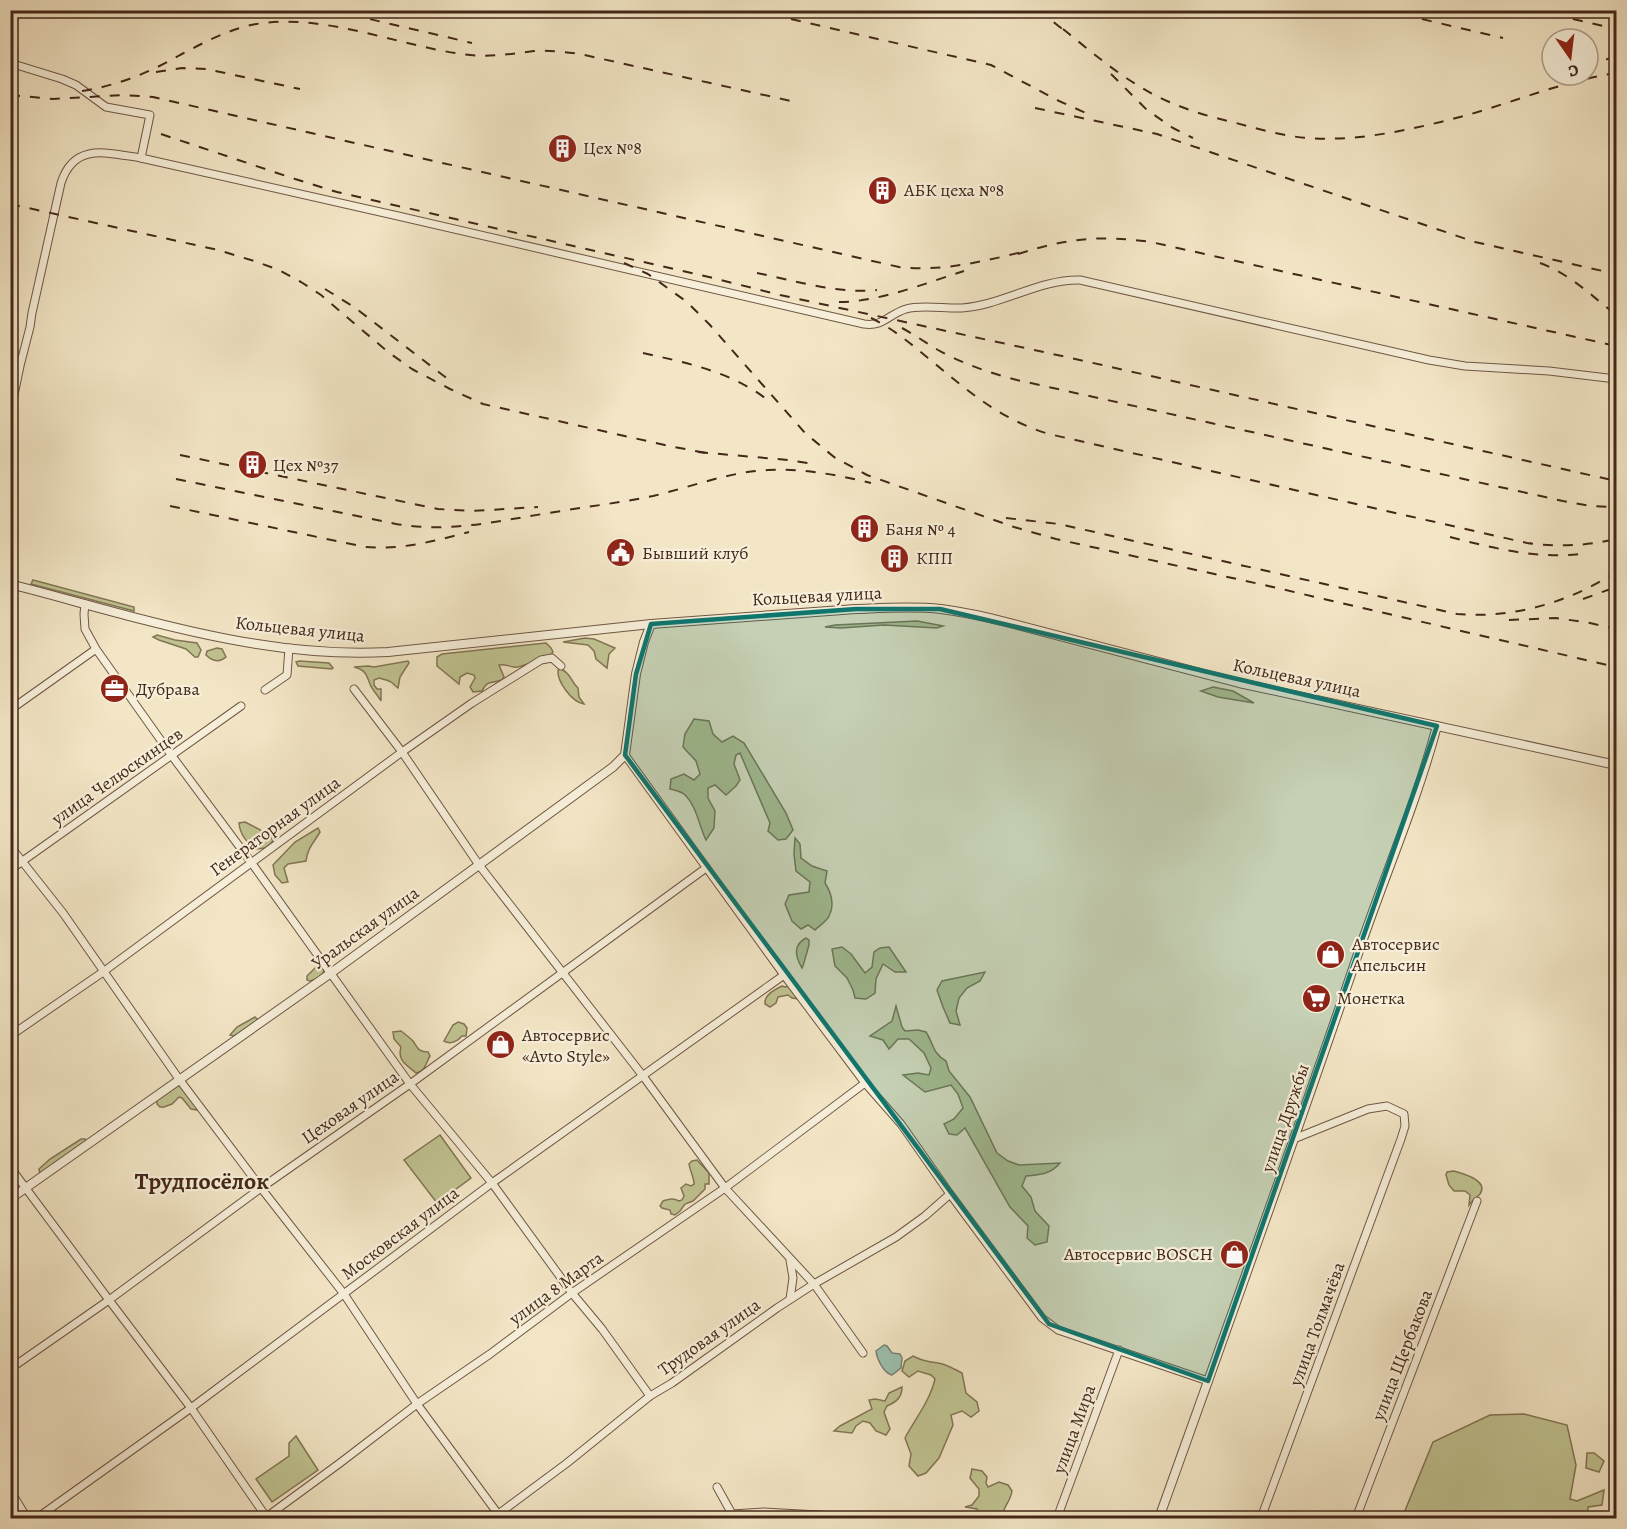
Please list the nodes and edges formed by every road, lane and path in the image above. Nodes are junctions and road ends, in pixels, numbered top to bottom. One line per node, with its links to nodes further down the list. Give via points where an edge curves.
1 (10, 63): 2 (street, via 76,85 106,107 150,115)
2 (141, 158): 3 (street, via 864,324 881,323 915,307 964,308 1053,282 1080,279 1455,365); 4 (street, via 90,153 72,162 65,171)
3 (1617, 379)
4 (10, 414)
5 (10, 584): 6 (street, Кольцевая улица)
6 (85, 604): 8 (street, Кольцевая улица, via 220,638); 9 (street, via 85,629)
7 (651, 624): 8 (street, Кольцевая улица, via 359,654); 15 (street, Кольцевая улица, via 856,609 940,609 1010,623 1239,683); 17 (street, via 636,674)
8 (289, 648): 11 (street, via 287,675)
9 (96, 649): 14 (street); 18 (street)
10 (561, 666): 16 (street, Генераторная улица, via 552,658 541,660)
11 (265, 690)
12 (354, 690): 16 (street)
13 (241, 706): 18 (street, улица Челюскинцев)
14 (10, 710)
15 (1437, 726): 19 (street, Кольцевая улица); 35 (street, улица Дружбы)
16 (402, 752): 22 (street, Генераторная улица); 23 (street)
17 (625, 755): 23 (street, Уральская улица); 24 (street)
18 (172, 756): 21 (street, улица Челюскинцев); 22 (street)
19 (1617, 765)
20 (10, 846): 21 (street)
21 (22, 862): 25 (street, улица Челюскинцев); 26 (street)
22 (251, 862): 26 (street, Генераторная улица); 28 (street)
23 (479, 865): 27 (street); 28 (street, Уральская улица)
24 (706, 868): 27 (street, Цеховая улица); 29 (street)
25 (10, 870)
26 (103, 972): 30 (street, Генераторная улица); 32 (street)
27 (561, 972): 31 (street); 34 (street, Цеховая улица)
28 (331, 973): 32 (street, Уральская улица); 34 (street)
29 (784, 975): 31 (street, Московская улица); 33 (street)
30 (10, 1036)
31 (643, 1076): 37 (street, Московская улица); 40 (street)
32 (179, 1079): 38 (street, Уральская улица); 39 (street)
33 (866, 1083): 40 (street, улица 8 Марта); 41 (street, via 901,1124)
34 (410, 1084): 37 (street); 39 (street, Цеховая улица)
35 (1296, 1138): 53 (street, улица Дружбы); 68 (street, улица Толмачёва, via 1368,1109 1387,1106 1404,1113 1401,1139)
36 (10, 1167): 38 (street)
37 (492, 1183): 46 (street); 47 (street, Московская улица)
38 (26, 1188): 42 (street, Уральская улица); 49 (street)
39 (261, 1188): 47 (street); 49 (street, Цеховая улица)
40 (725, 1188): 44 (street); 46 (street, улица 8 Марта)
41 (950, 1194): 45 (street, Трудовая улица, via 896,1237); 50 (street, via 1049,1324)
42 (10, 1199)
43 (1477, 1201): 69 (street, улица Щербакова)
44 (789, 1258): 45 (street); 48 (street, via 793,1278)
45 (814, 1284): 48 (street, Трудовая улица); 51 (street)
46 (572, 1293): 54 (street); 55 (street, улица 8 Марта)
47 (344, 1294): 55 (street); 56 (street, Московская улица)
48 (790, 1299): 54 (street, Трудовая улица)
49 (109, 1300): 52 (street, Цеховая улица); 56 (street)
50 (1119, 1350): 53 (street); 66 (street, улица Мира)
51 (863, 1353)
52 (10, 1370)
53 (1208, 1381): 67 (street, улица Дружбы)
54 (651, 1396): 60 (street, Трудовая улица)
55 (417, 1404): 60 (street); 63 (street, улица 8 Марта)
56 (191, 1408): 62 (street, Московская улица); 63 (street)
57 (717, 1487): 59 (street)
58 (10, 1490): 61 (street)
59 (732, 1516): 64 (street); 65 (street, via 764,1512)
60 (498, 1517)
61 (27, 1518)
62 (37, 1518)
63 (266, 1518)
64 (717, 1518)
65 (872, 1518)
66 (1057, 1518)
67 (1159, 1518)
68 (1262, 1518)
69 (1356, 1518)

